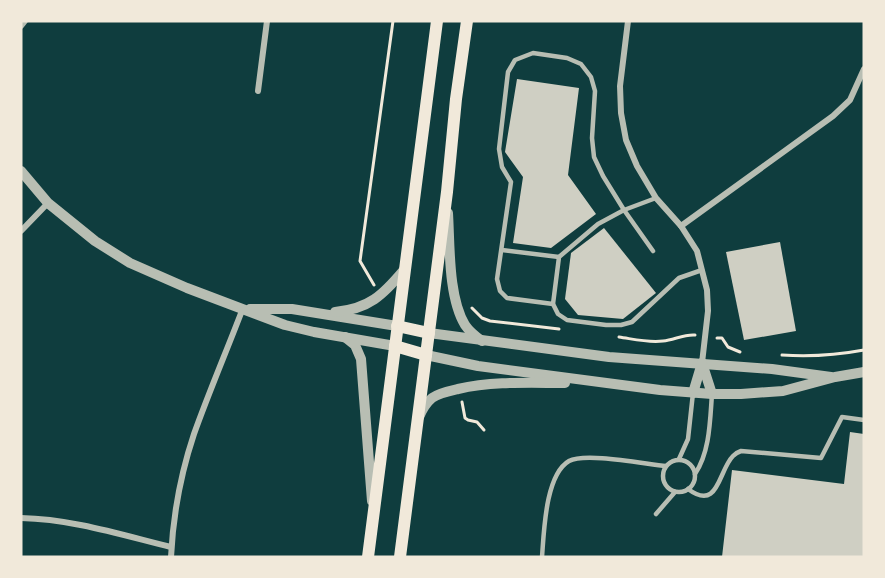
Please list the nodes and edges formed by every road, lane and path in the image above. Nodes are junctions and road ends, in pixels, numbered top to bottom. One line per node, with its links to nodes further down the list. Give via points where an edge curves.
1 (25, 21): 7 (street)
2 (267, 21): 9 (street)
3 (393, 21): 22 (path, via 360,261)
4 (437, 21): 20 (main road)
5 (467, 21): 11 (main road)
6 (628, 21): 12 (street, via 620,86 621,114 626,140)
7 (21, 26)
8 (864, 69): 15 (street, via 850,100 833,116)
9 (258, 91)
10 (21, 171): 13 (street)
11 (447, 192): 27 (main road); 30 (street, via 455,299 466,327)
12 (656, 198): 14 (lane); 15 (street)
13 (48, 203): 16 (street); 24 (street, via 95,242 130,263)
14 (624, 210): 17 (lane, via 594,157 595,91 591,77 581,64 567,58 533,53 515,60 508,72 499,149 502,167 511,182); 18 (lane); 19 (lane, via 598,224)
15 (681, 226): 21 (street, via 697,251)
16 (21, 231)
17 (502, 250): 19 (lane); 23 (lane, via 497,279 500,291 507,297)
18 (653, 251)
19 (559, 256): 23 (lane)
20 (404, 270): 25 (street, via 383,294 366,305 344,311); 26 (main road)
21 (702, 270): 23 (lane, via 680,278 632,322 621,325 567,321); 36 (street, via 708,311)
22 (376, 290)
23 (554, 304)
24 (243, 308): 25 (street); 28 (street, via 292,327); 54 (street, via 194,434)
25 (314, 312): 26 (street)
26 (397, 326): 27 (main road); 31 (main road)
27 (429, 333): 30 (street); 34 (main road)
28 (342, 336): 31 (street); 52 (street, via 355,345 361,359)
29 (718, 338): 33 (path)
30 (482, 341): 36 (street, via 609,357)
31 (395, 346): 34 (main road); 52 (main road)
32 (864, 350): 35 (path, via 810,357)
33 (741, 352)
34 (426, 355): 39 (street, via 478,366); 43 (main road)
35 (775, 355)
36 (702, 363): 38 (street); 40 (street); 41 (street)
37 (864, 372): 38 (street)
38 (835, 377): 41 (street, via 783,391)
39 (610, 383): 40 (street); 43 (street, via 478,385 435,396)
40 (693, 393): 41 (street); 46 (lane, via 688,439)
41 (712, 394): 48 (lane, via 705,449)
42 (460, 397): 45 (path, via 465,418 477,422)
43 (418, 419): 57 (main road)
44 (864, 420): 49 (lane, via 842,417 821,458 741,451 728,463 708,495 696,495)
45 (484, 430)
46 (679, 459): 47 (lane); 48 (lane, via 692,465)
47 (666, 466): 50 (lane, via 664,483); 58 (lane, via 583,458 568,462 553,481 548,498)
48 (695, 474): 49 (lane)
49 (688, 489): 50 (lane)
50 (675, 492): 51 (lane)
51 (656, 514)
52 (373, 516): 56 (main road)
53 (21, 518): 54 (street, via 63,521)
54 (171, 547): 55 (street)
55 (171, 557)
56 (368, 557)
57 (400, 557)
58 (542, 557)

